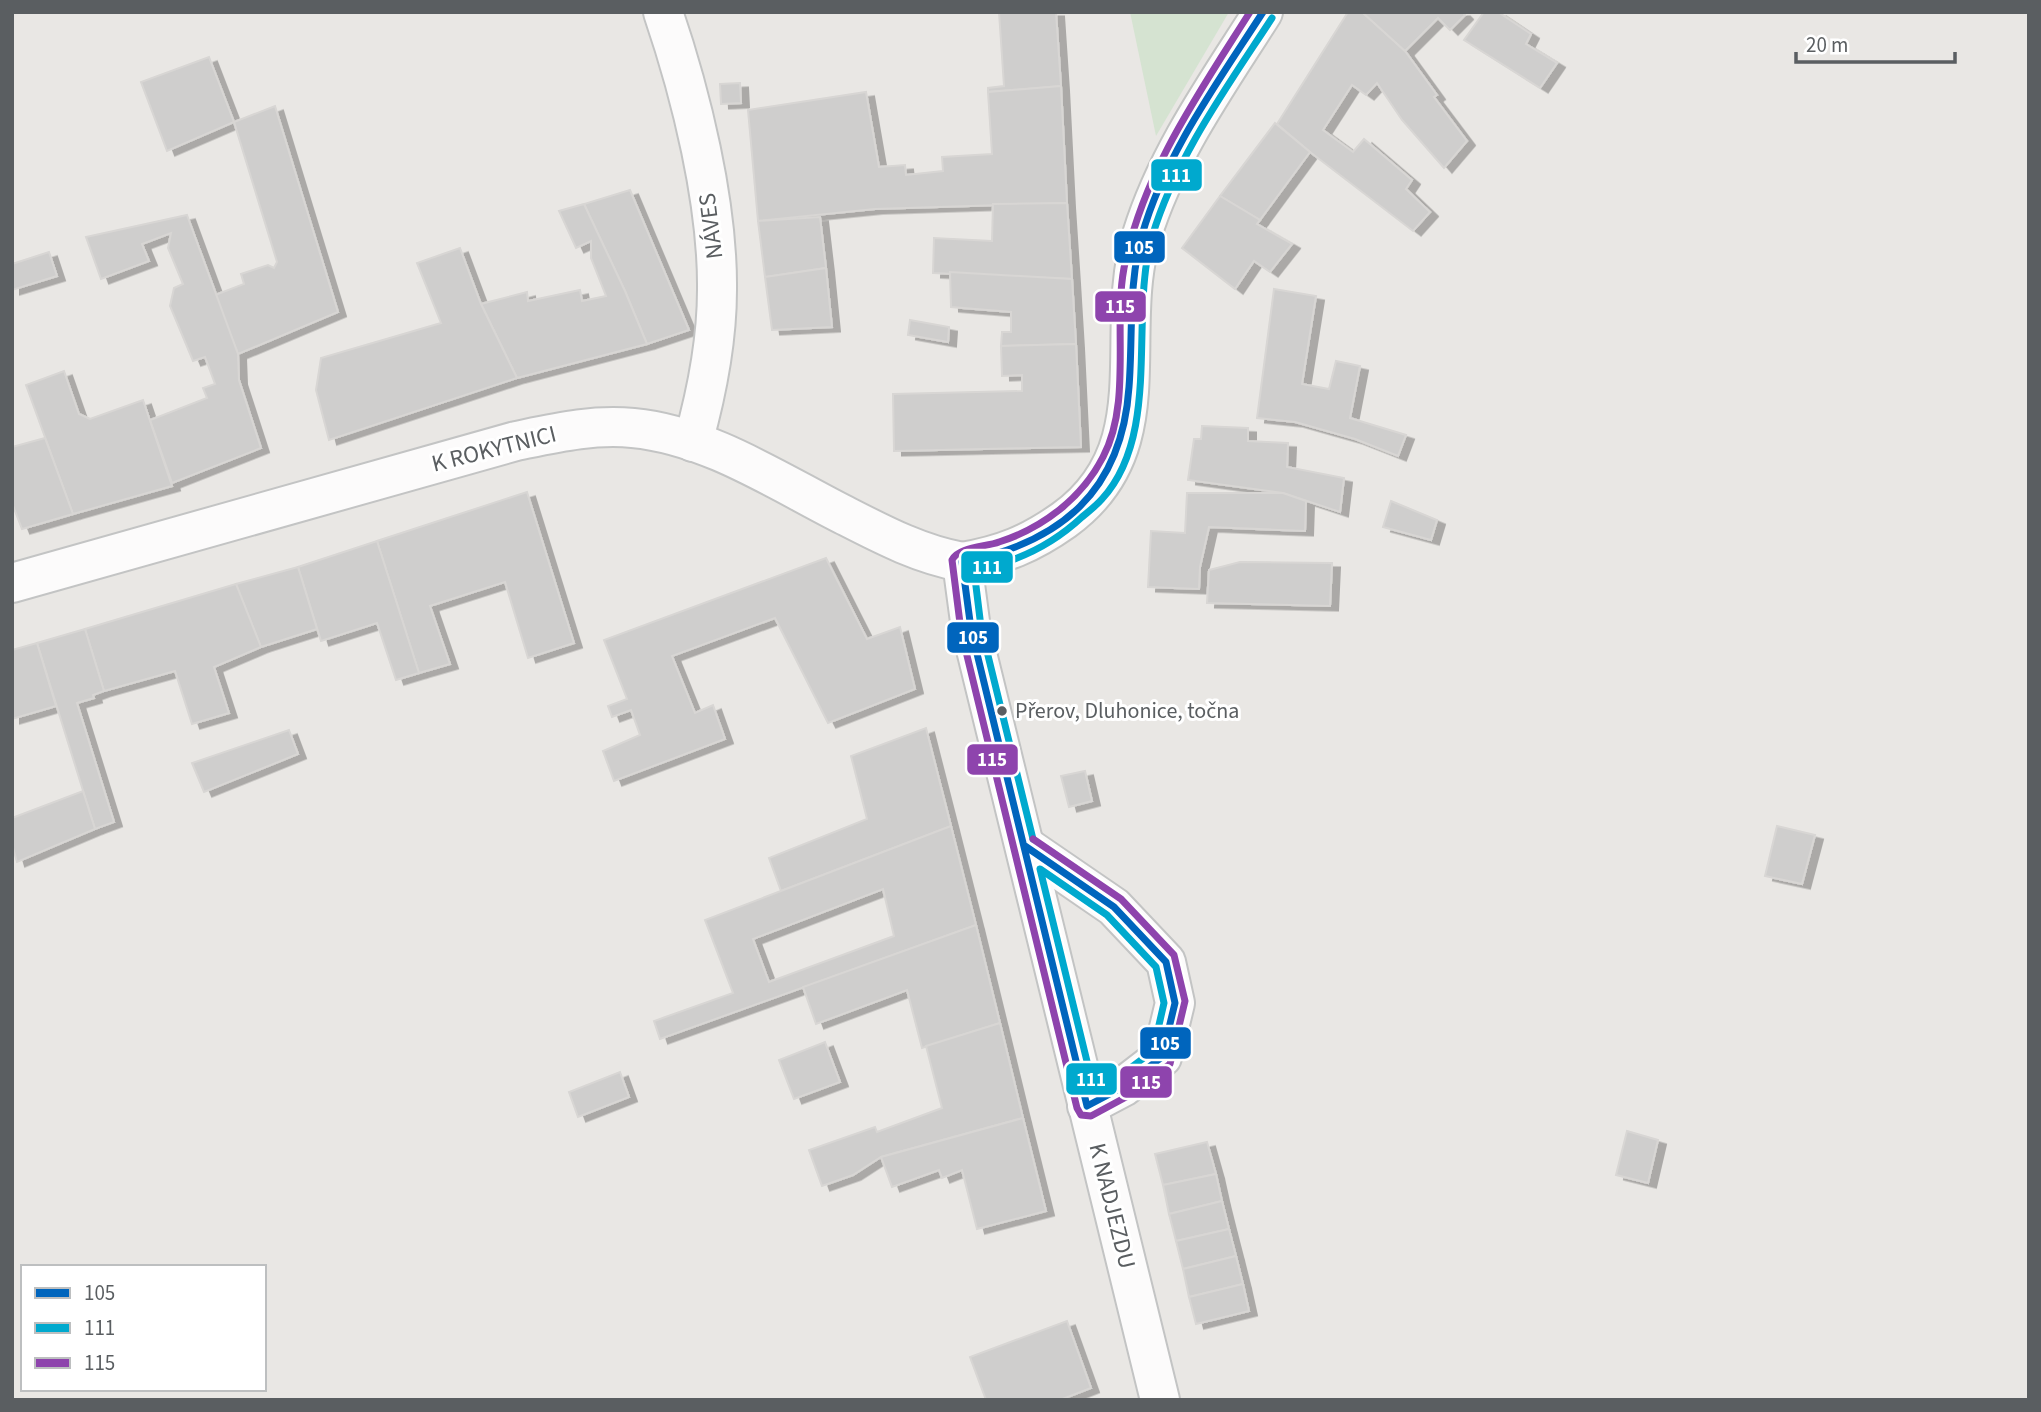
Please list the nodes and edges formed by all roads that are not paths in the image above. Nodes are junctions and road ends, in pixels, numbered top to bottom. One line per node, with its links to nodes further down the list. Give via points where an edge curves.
1 (663, 12): 3 (street, NÁVES, via 692,112 715,241 714,343)
2 (1263, 12): 4 (street, via 1165,173 1150,208 1133,271 1127,419 1117,456 1098,488 1046,532 1019,548)
3 (693, 442): 4 (street, K ROKYTNICI, via 917,551); 5 (street, K ROKYTNICI, via 632,428 529,438)
4 (962, 562): 6 (street, K NADJEZDU, via 971,629)
5 (12, 583)
6 (1025, 846): 7 (street, K NADJEZDU); 7 (street, via 1114,907 1166,962 1175,1003 1162,1056 1123,1087)
7 (1087, 1106): 8 (street, K NADJEZDU)
8 (1160, 1400)

